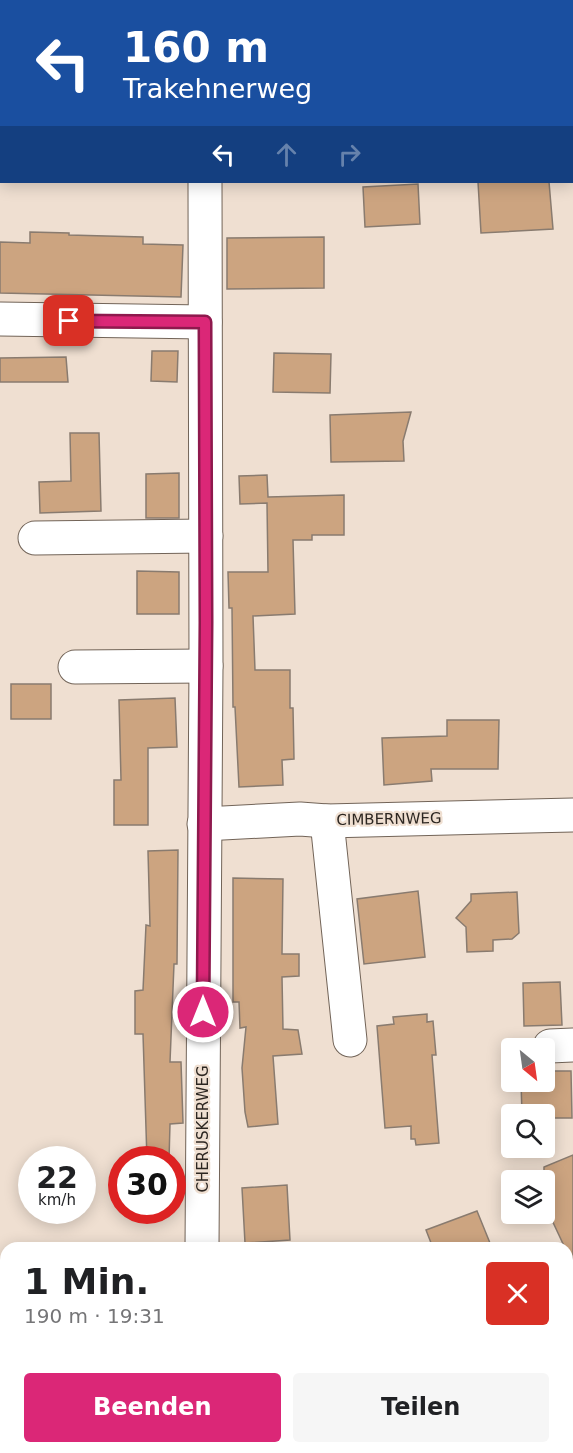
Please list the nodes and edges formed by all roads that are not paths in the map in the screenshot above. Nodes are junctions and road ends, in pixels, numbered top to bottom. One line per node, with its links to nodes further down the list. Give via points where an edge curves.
1 (205, 183): 3 (street, CHERUSKERWEG)
2 (0, 319): 3 (street)
3 (205, 322): 4 (street, CHERUSKERWEG)
4 (206, 536): 5 (street); 6 (street, CHERUSKERWEG)
5 (35, 538)
6 (206, 666): 7 (street); 10 (street, CHERUSKERWEG)
7 (75, 667)
8 (573, 815): 9 (street, CIMBERNWEG)
9 (327, 820): 10 (street, CIMBERNWEG); 11 (street)
10 (204, 824): 12 (street, CHERUSKERWEG)
11 (350, 1040)
12 (202, 1242)

